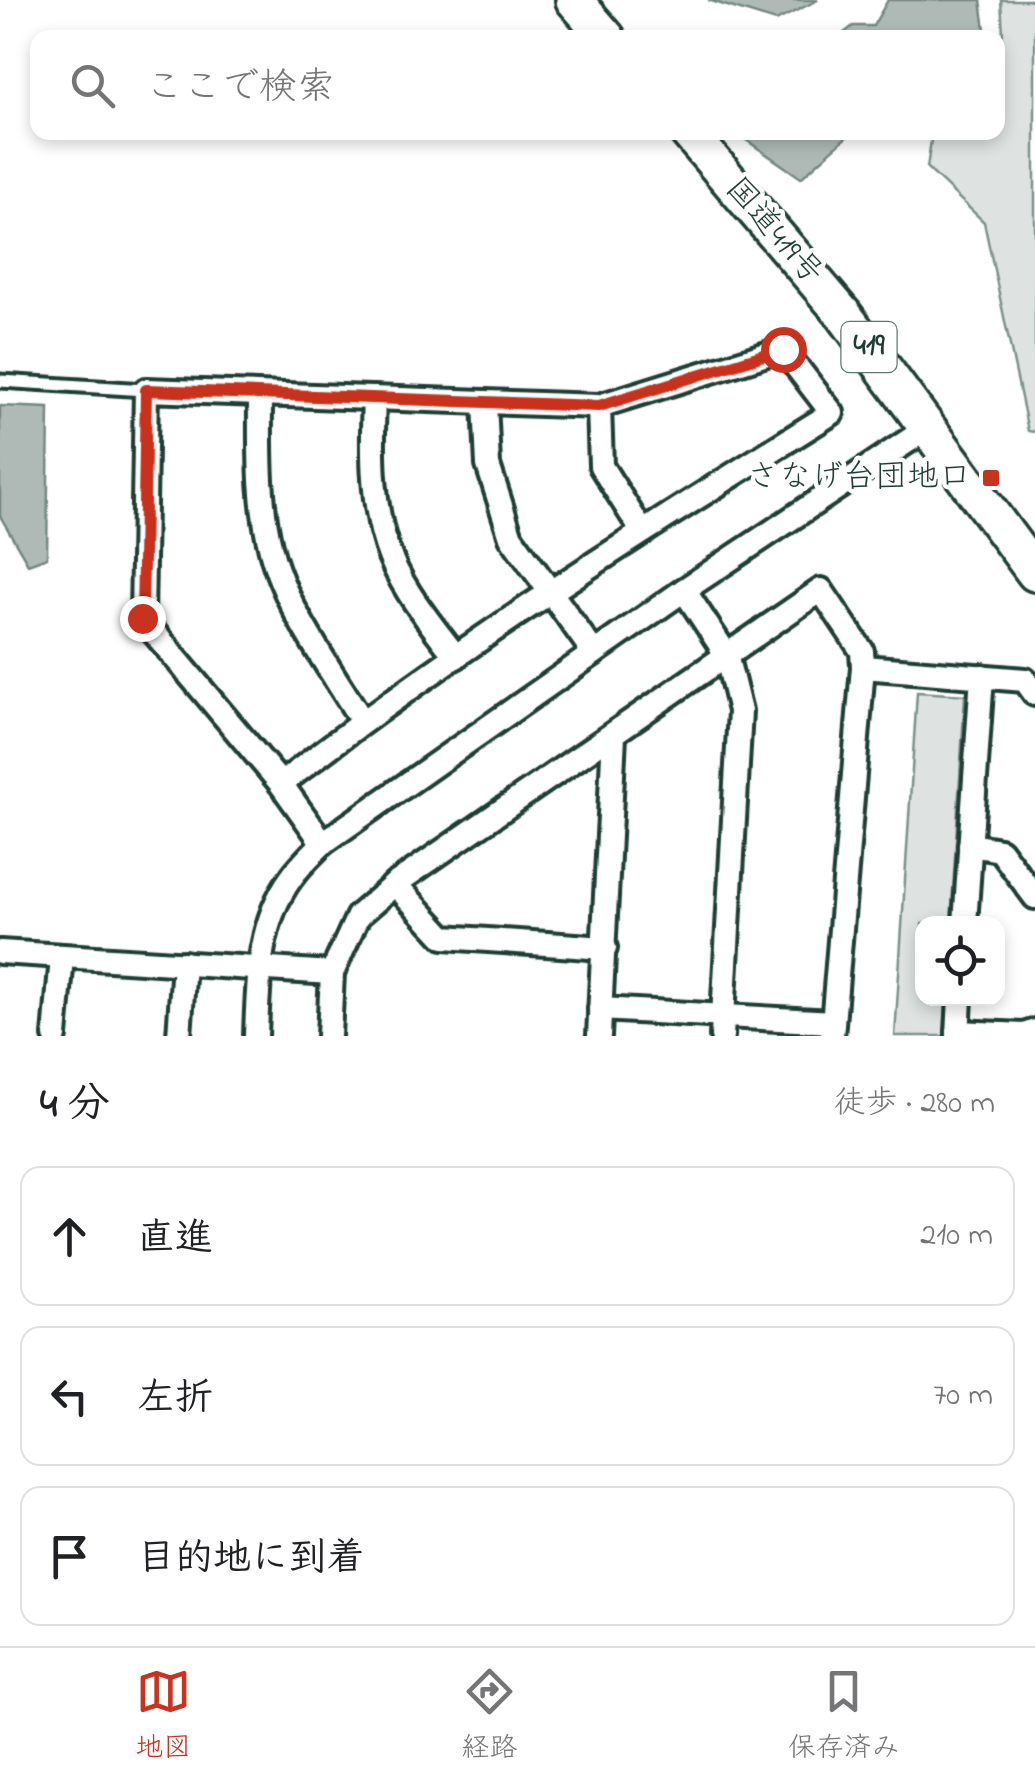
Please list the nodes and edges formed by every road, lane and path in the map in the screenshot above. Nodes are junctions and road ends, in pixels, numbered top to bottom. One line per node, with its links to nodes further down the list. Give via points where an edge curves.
1 (574, 0): 2 (highway)
2 (599, 30)
3 (695, 140): 10 (highway, 国道419号 / 419)
4 (0, 382): 5 (lane)
5 (146, 390): 6 (street); 23 (street, via 142,618)
6 (260, 395): 7 (street); 21 (street, via 260,479 271,552 303,625)
7 (374, 398): 8 (street); 17 (street, via 372,458 386,544 410,594)
8 (485, 402): 9 (street); 14 (street, via 488,465 510,537)
9 (599, 406): 11 (street, via 601,466); 11 (street, via 783,349 832,413)
10 (929, 427): 12 (highway, 国道419号 / 419); 13 (street)
11 (642, 532): 14 (street)
12 (1035, 573)
13 (684, 590): 15 (street); 16 (street)
14 (551, 592): 15 (street); 17 (street)
15 (594, 653): 24 (street)
16 (726, 654): 18 (street, via 821,590 862,651); 22 (street); 37 (street, via 740,711)
17 (456, 656): 21 (street)
18 (863, 667): 19 (street); 38 (street)
19 (982, 676): 20 (street, via 1025,680); 25 (street)
20 (1035, 694)
21 (362, 721): 23 (street)
22 (614, 734): 26 (street); 29 (street)
23 (281, 784): 24 (street)
24 (323, 843): 33 (street, via 290,879 269,921)
25 (970, 845): 27 (street, via 1000,850); 28 (street)
26 (395, 884): 29 (street, via 444,937); 34 (street, via 358,916)
27 (1035, 897)
28 (966, 916)
29 (606, 948): 36 (street)
30 (0, 952): 31 (street)
31 (62, 957): 32 (street); 41 (street)
32 (184, 963): 33 (street); 42 (street)
33 (259, 967): 34 (street); 43 (street)
34 (332, 973): 44 (street)
35 (960, 1006): 40 (street)
36 (600, 1009): 37 (street); 45 (street)
37 (722, 1026): 38 (street)
38 (832, 1029)
39 (1035, 1031): 40 (street)
40 (958, 1034)
41 (56, 1036)
42 (180, 1036)
43 (256, 1036)
44 (328, 1036)
45 (599, 1036)

